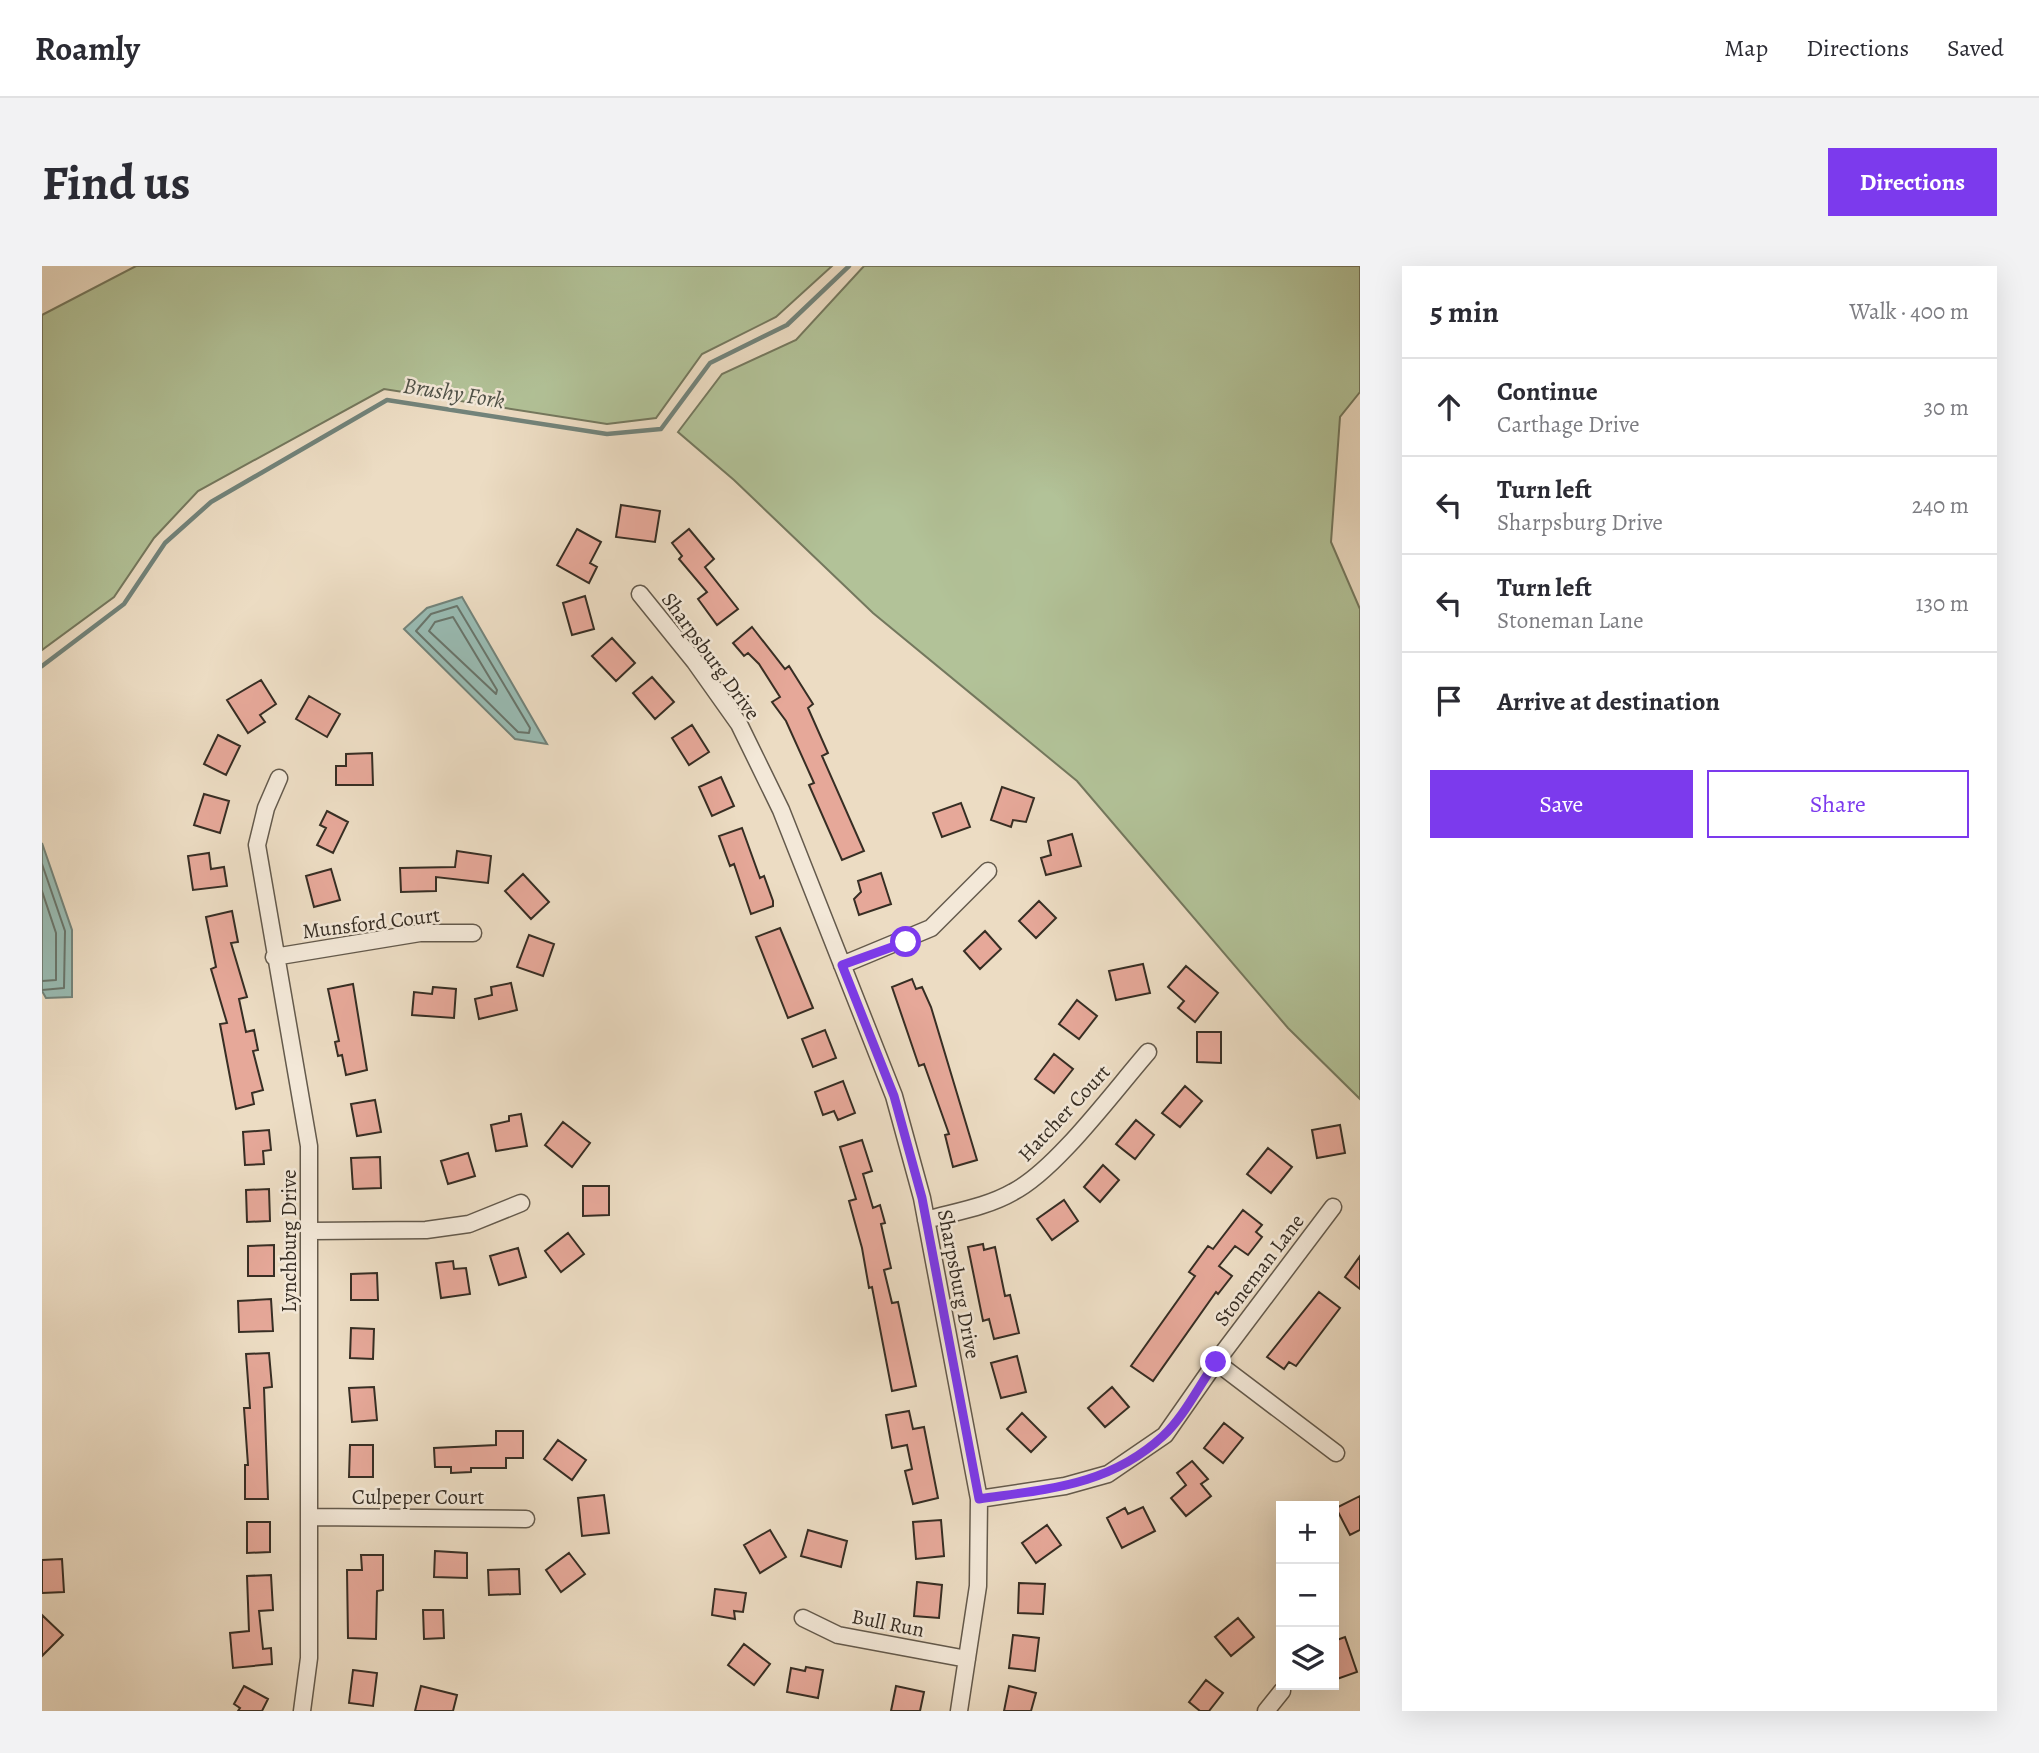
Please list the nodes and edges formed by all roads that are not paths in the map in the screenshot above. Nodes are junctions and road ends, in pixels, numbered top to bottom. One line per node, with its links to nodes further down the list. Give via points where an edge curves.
1 (640, 594): 6 (street, Sharpsburg Drive, via 738,724 781,810)
2 (279, 778): 5 (street, Lynchburg Drive, via 257,845)
3 (988, 871): 6 (street, via 931,928)
4 (473, 933): 5 (street, Munsford Court, via 420,933)
5 (274, 957): 11 (street, Lynchburg Drive, via 309,1146)
6 (842, 965): 10 (street, Sharpsburg Drive, via 894,1096)
7 (1148, 1052): 10 (street, Hatcher Court, via 1041,1172 1014,1192)
8 (521, 1203): 11 (street, via 469,1224 426,1230)
9 (1333, 1207): 12 (street, Stoneman Lane)
10 (926, 1220): 14 (street, Sharpsburg Drive)
11 (311, 1231): 15 (street, Lynchburg Drive)
12 (1216, 1362): 13 (street); 14 (street, Stoneman Lane, via 1165,1435 1108,1474 1065,1486)
13 (1336, 1453)
14 (979, 1499): 18 (street, Sharpsburg Drive, via 978,1586)
15 (309, 1517): 16 (street, Culpeper Court); 20 (street, Lynchburg Drive, via 309,1658)
16 (526, 1519)
17 (803, 1618): 18 (street, Bull Run, via 838,1635)
18 (967, 1659): 21 (street, Sharpsburg Drive)
19 (1282, 1691): 22 (street)
20 (302, 1711)
21 (959, 1711)
22 (1266, 1711)

